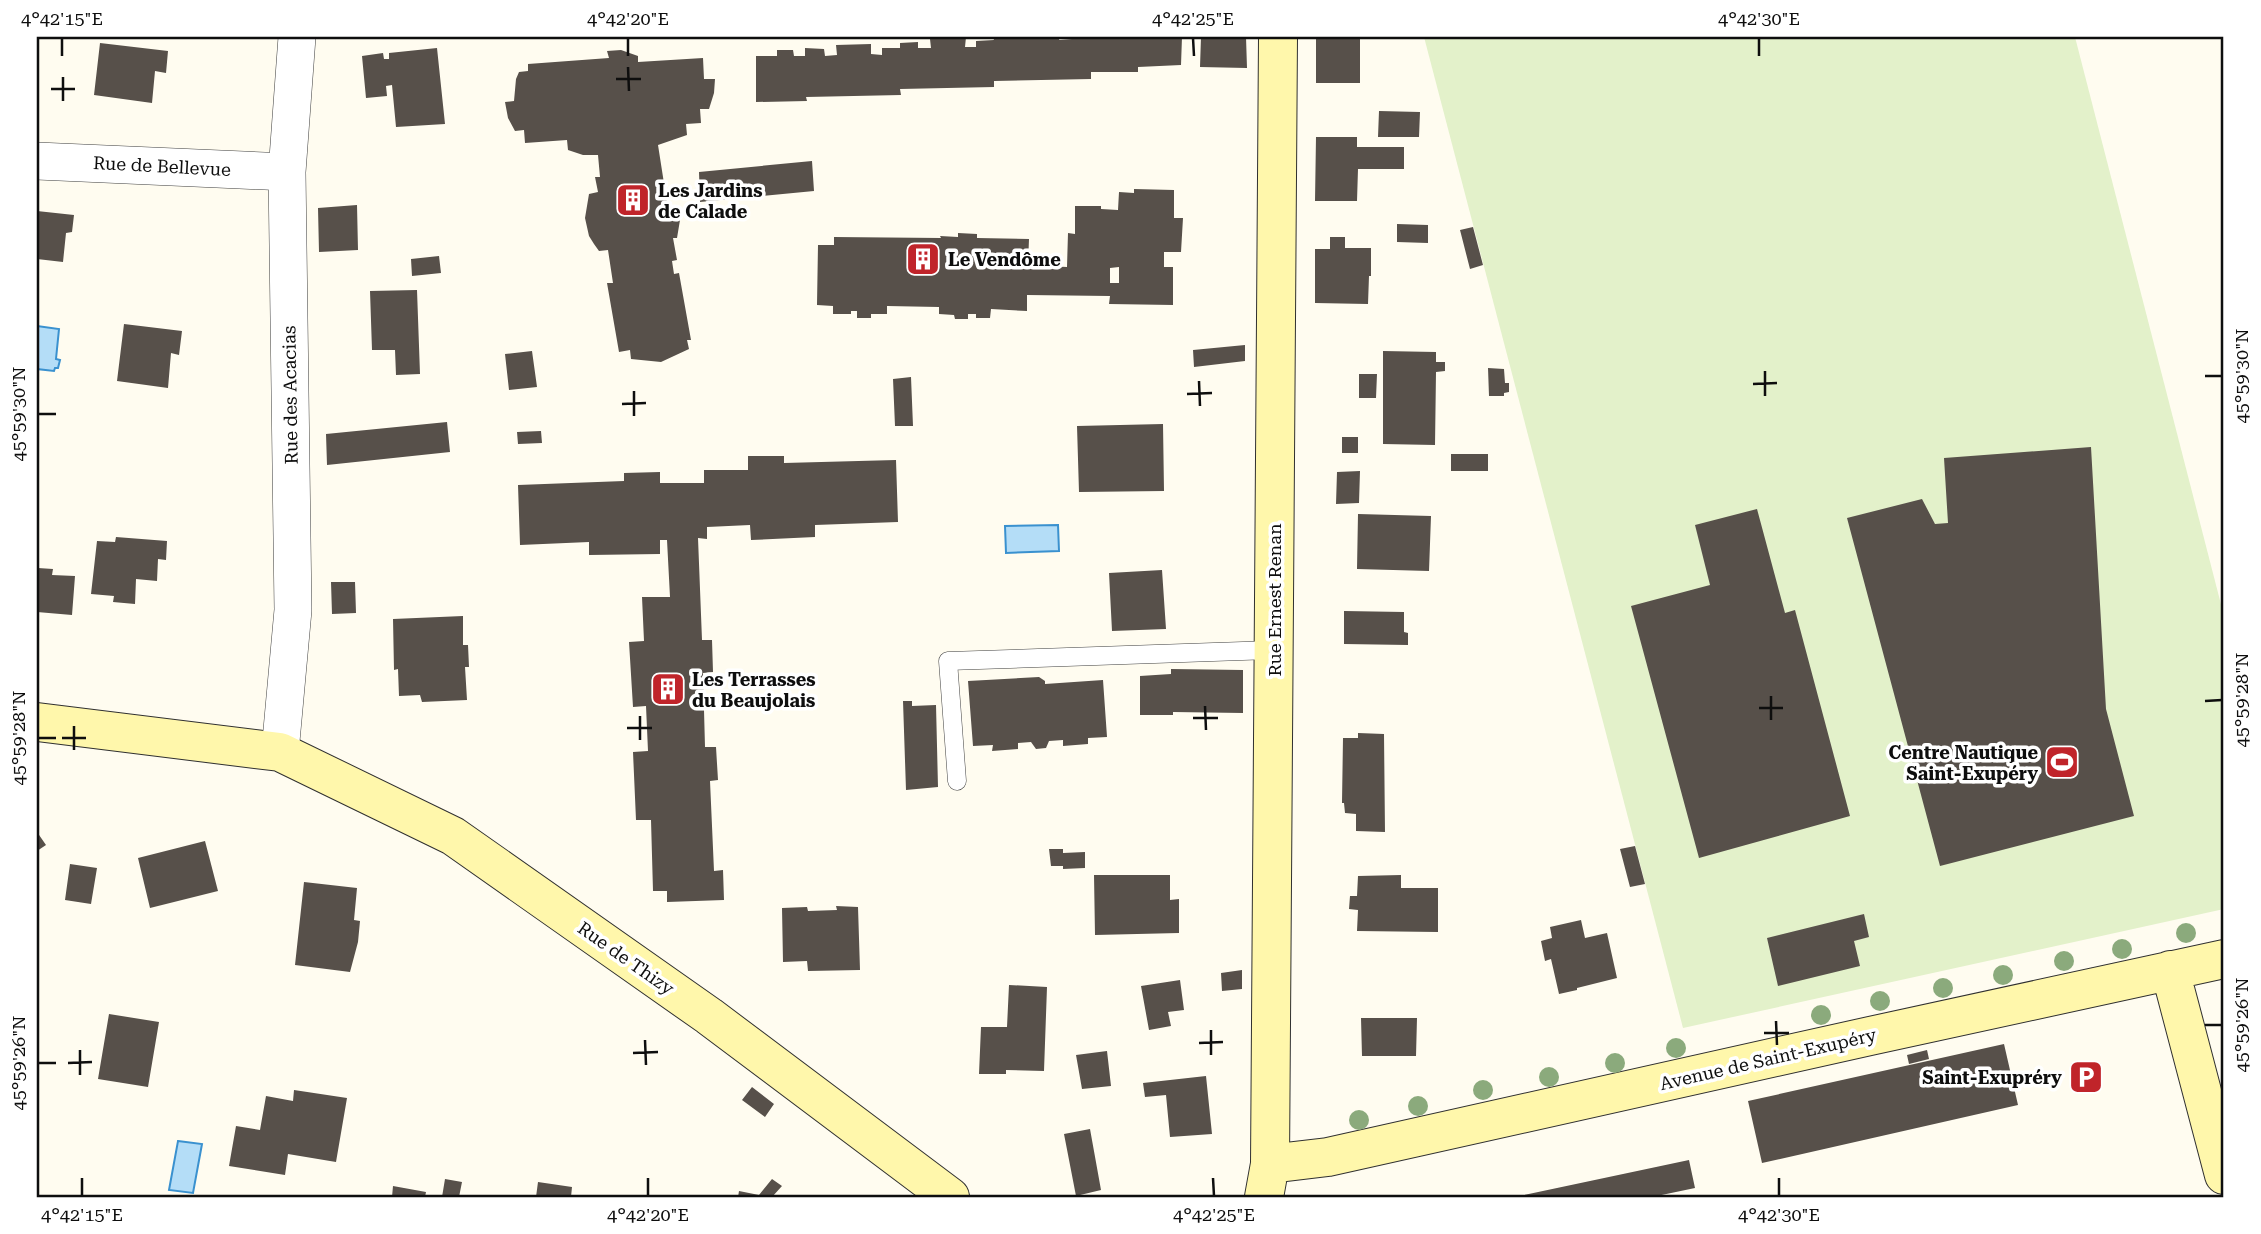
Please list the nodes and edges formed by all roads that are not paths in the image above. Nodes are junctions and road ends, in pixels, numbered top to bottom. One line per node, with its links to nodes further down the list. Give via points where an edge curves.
1 (297, 37): 4 (street, Rue des Acacias)
2 (1278, 37): 5 (main road, Rue Ernest Renan)
3 (37, 161): 4 (street, Rue de Bellevue)
4 (287, 172): 7 (street, Rue des Acacias, via 293,610)
5 (1274, 650): 8 (lane, via 947,661); 12 (main road, Rue Ernest Renan)
6 (37, 722): 7 (main road, Rue de Thizy)
7 (280, 752): 13 (main road, Rue de Thizy, via 453,836 709,1016)
8 (957, 781)
9 (2224, 959): 10 (main road, Avenue de Saint-Exupéry)
10 (2170, 970): 11 (main road); 12 (main road, Avenue de Saint-Exupéry, via 1328,1157)
11 (2224, 1175)
12 (1272, 1186)
13 (950, 1197)

